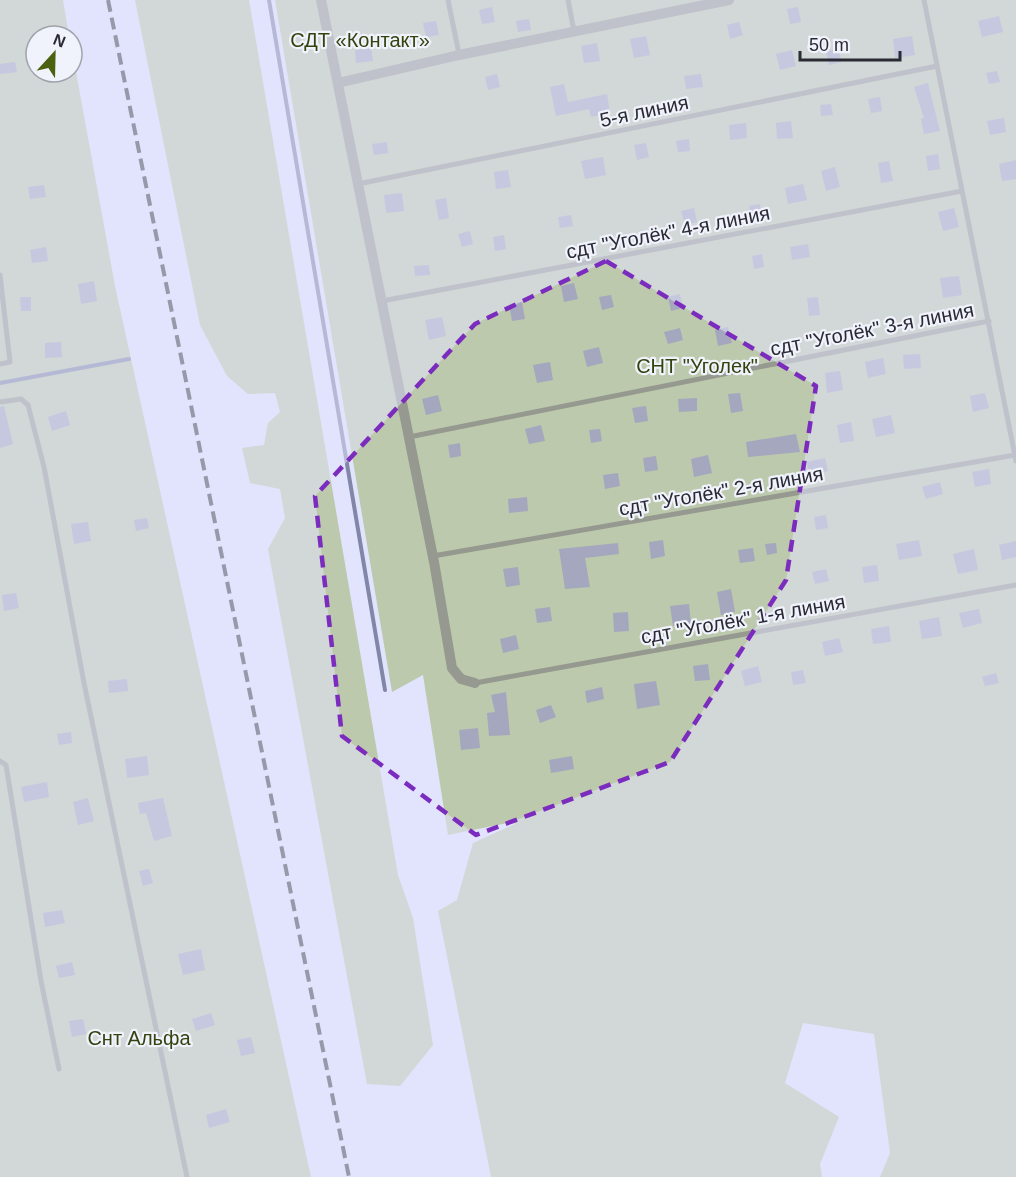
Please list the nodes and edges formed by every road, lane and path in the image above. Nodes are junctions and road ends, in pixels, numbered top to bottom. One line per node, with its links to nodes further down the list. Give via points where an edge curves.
1 (321, 0): 10 (street)
2 (448, 0): 8 (lane)
3 (568, 0): 7 (lane)
4 (729, 0): 6 (street)
5 (924, 0): 9 (lane)
6 (689, 4): 7 (street)
7 (574, 31): 8 (street)
8 (459, 55): 10 (street)
9 (937, 66): 11 (lane, 5-я линия); 12 (lane)
10 (338, 83): 11 (street)
11 (356, 184): 14 (street)
12 (962, 191): 14 (lane, сдт "Уголёк" 4-я линия); 15 (lane)
13 (0, 275): 16 (lane, via 10,362)
14 (380, 302): 18 (street)
15 (989, 321): 18 (lane, сдт "Уголёк" 3-я линия); 19 (lane)
16 (0, 364)
17 (0, 402): 25 (lane, via 21,399 28,405 44,467 84,683)
18 (408, 437): 20 (street)
19 (1015, 458): 20 (lane, сдт "Уголёк" 2-я линия)
20 (433, 556): 22 (street, via 452,668 461,679)
21 (1016, 585): 22 (lane, сдт "Уголёк" 1-я линия)
22 (475, 684)
23 (0, 760): 24 (lane, via 6,765)
24 (59, 1068)
25 (187, 1177)

